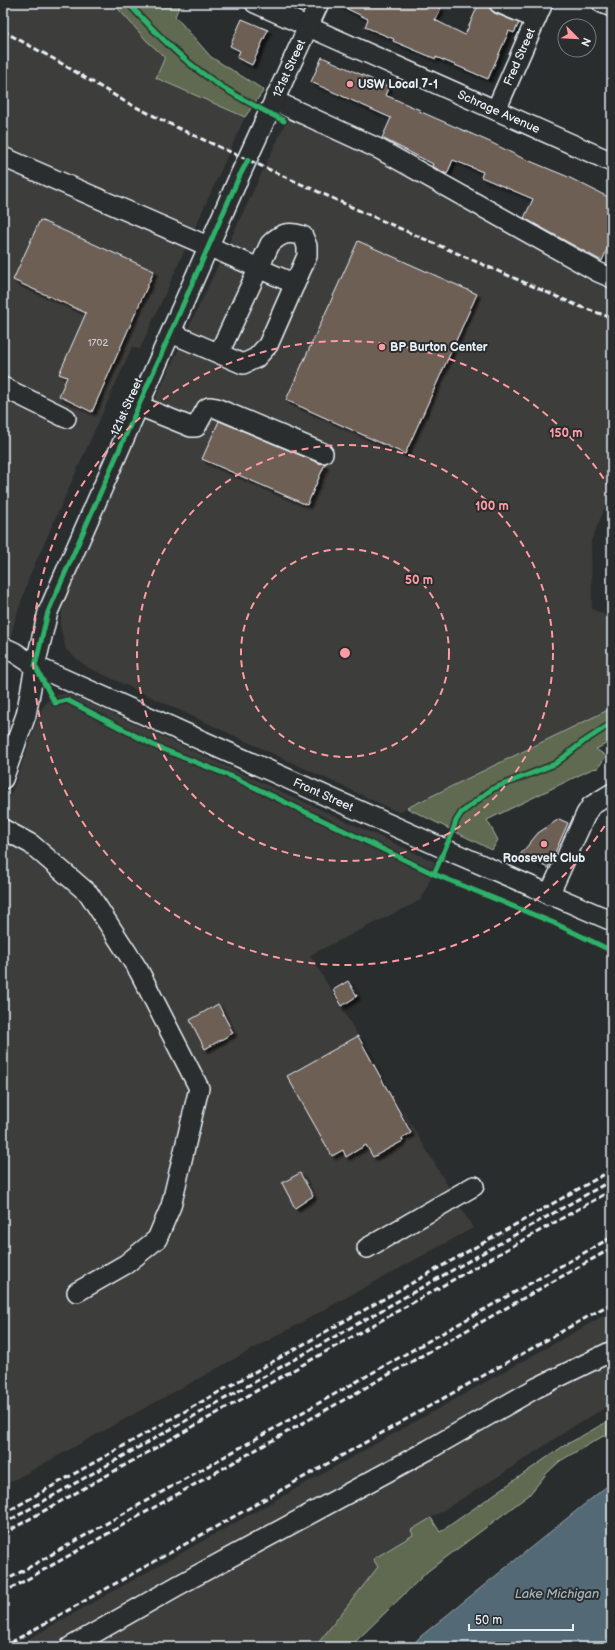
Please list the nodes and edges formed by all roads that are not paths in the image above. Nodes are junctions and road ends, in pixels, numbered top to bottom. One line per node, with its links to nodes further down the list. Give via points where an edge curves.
1 (255, 3): 7 (street, Schrage Avenue)
2 (319, 3): 7 (street, 121st Street)
3 (499, 3): 6 (street)
4 (602, 3): 5 (street)
5 (612, 7)
6 (539, 11): 9 (street, Fred Street)
7 (309, 26): 8 (street, 121st Street); 9 (street, Schrage Avenue)
8 (275, 101): 12 (street, 121st Street); 14 (street, via 379,149)
9 (496, 110): 11 (street, Schrage Avenue)
10 (3, 157): 12 (street)
11 (612, 162)
12 (208, 247): 13 (street); 16 (street, 121st Street)
13 (259, 268): 15 (street); 15 (street, via 275,239 292,232 303,236 307,256); 17 (street)
14 (612, 278)
15 (295, 284): 17 (street, via 268,345 256,358 243,364)
16 (171, 333): 17 (street); 19 (street, 121st Street)
17 (219, 353)
18 (3, 388): 20 (street)
19 (139, 406): 21 (street, via 191,428 196,427 206,409 216,408); 23 (street, 121st Street, via 48,612)
20 (66, 418)
21 (322, 453)
22 (3, 647): 23 (street, Front Street)
23 (35, 666): 24 (street, 121st Street, via 26,715); 27 (street, Front Street)
24 (3, 779)
25 (611, 795): 27 (street, via 592,806 586,814)
26 (3, 829): 31 (street, via 31,844 89,894 139,971 199,1088 171,1206 157,1239 126,1264)
27 (549, 895): 28 (street, Front Street)
28 (612, 921)
29 (474, 1186): 30 (street)
30 (367, 1248)
31 (77, 1292)
32 (612, 1351): 33 (street, via 536,1388)
33 (70, 1647)

